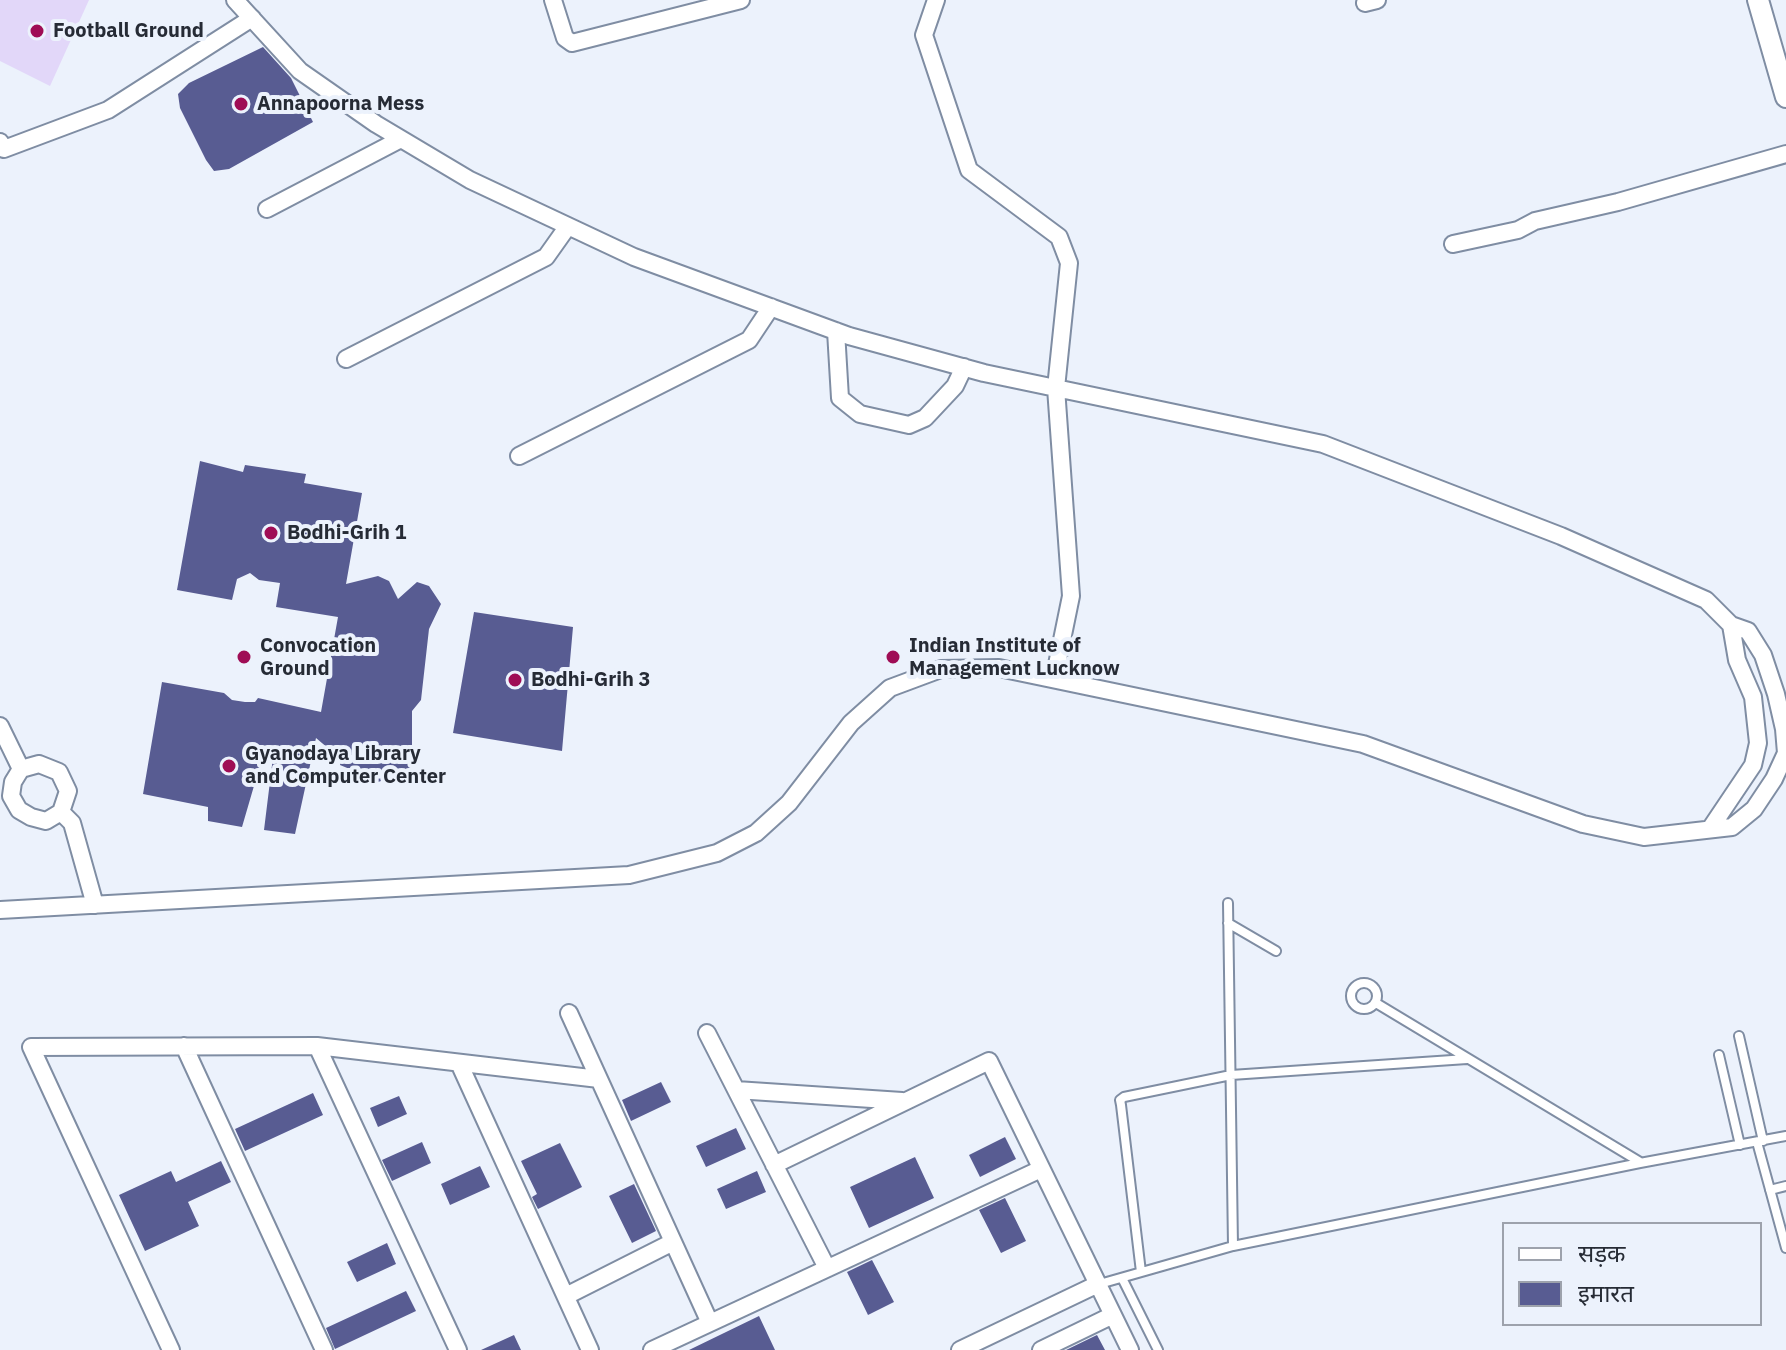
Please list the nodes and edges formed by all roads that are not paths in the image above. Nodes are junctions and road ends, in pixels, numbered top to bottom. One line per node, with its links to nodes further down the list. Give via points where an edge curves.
1 (235, 0): 6 (street)
2 (553, 0): 3 (street, via 565,38 572,43)
3 (741, 0)
4 (936, 0): 18 (street, via 924,35 969,170 1059,237 1069,263)
5 (1758, 0): 7 (street)
6 (252, 18): 8 (street, via 300,71); 9 (street, via 108,110 4,149)
7 (1786, 97)
8 (401, 139): 11 (street); 12 (street, via 470,180)
9 (0, 142)
10 (1786, 154): 13 (street)
11 (267, 209)
12 (568, 226): 14 (street, via 634,257); 16 (street, via 546,257)
13 (1453, 244)
14 (771, 307): 15 (street); 19 (street, via 749,340)
15 (836, 331): 17 (street); 17 (street, via 840,398 860,414 909,425 925,418 955,386)
16 (346, 359)
17 (964, 367): 18 (street)
18 (1056, 388): 20 (street, via 1323,444 1576,542 1706,600); 21 (street, via 1071,596)
19 (519, 456)
20 (1731, 625): 23 (street, via 1748,631 1763,655); 24 (street, via 1737,660 1753,697)
21 (1054, 679): 28 (street, via 1363,744 1583,824 1644,837); 30 (street, via 999,668 941,669 890,688 851,723 789,803 756,833 717,853 629,875)
22 (0, 726): 26 (street)
23 (1785, 729): 24 (street); 25 (street)
24 (1758, 743): 25 (street); 28 (street, via 1753,765)
25 (1786, 753): 28 (street, via 1754,809 1732,827)
26 (21, 769): 27 (street, via 39,764 59,772 68,791); 27 (street, via 11,796 19,810 46,821)
27 (61, 812): 30 (street, via 72,823)
28 (1710, 829)
29 (1228, 903): 32 (lane)
30 (95, 905): 31 (street)
31 (0, 910)
32 (1228, 923): 33 (lane); 43 (lane)
33 (1276, 951)
34 (1376, 1003): 41 (lane)
35 (569, 1013): 44 (street)
36 (707, 1033): 45 (street)
37 (1739, 1036): 48 (lane)
38 (184, 1046): 39 (street); 65 (street, via 31,1047); 66 (street)
39 (317, 1046): 42 (street); 67 (street)
40 (1719, 1055): 49 (lane)
41 (1467, 1059): 43 (lane); 50 (lane)
42 (459, 1063): 44 (street); 62 (street)
43 (1231, 1075): 56 (lane); 59 (lane, via 1120,1100)
44 (599, 1079): 55 (street)
45 (736, 1090): 46 (street); 51 (street)
46 (906, 1101): 51 (street); 52 (street, via 989,1061)
47 (1786, 1136): 48 (lane)
48 (1760, 1141): 49 (lane); 54 (lane)
49 (1740, 1145): 50 (lane)
50 (1640, 1163): 56 (lane)
51 (774, 1165): 58 (street)
52 (1041, 1169): 58 (street); 61 (street)
53 (1786, 1186): 54 (lane)
54 (1770, 1190): 57 (lane)
55 (673, 1242): 62 (street); 64 (street)
56 (1233, 1246): 59 (lane)
57 (1786, 1248)
58 (827, 1268): 64 (street)
59 (1141, 1272): 60 (lane)
60 (1122, 1278): 61 (lane); 73 (lane)
61 (1096, 1285): 63 (street); 70 (street)
62 (566, 1296): 68 (street)
63 (1111, 1316): 71 (street); 72 (street)
64 (710, 1323): 69 (street)
65 (171, 1350)
66 (324, 1350)
67 (458, 1350)
68 (590, 1350)
69 (652, 1350)
70 (960, 1350)
71 (1041, 1350)
72 (1130, 1350)
73 (1158, 1350)

